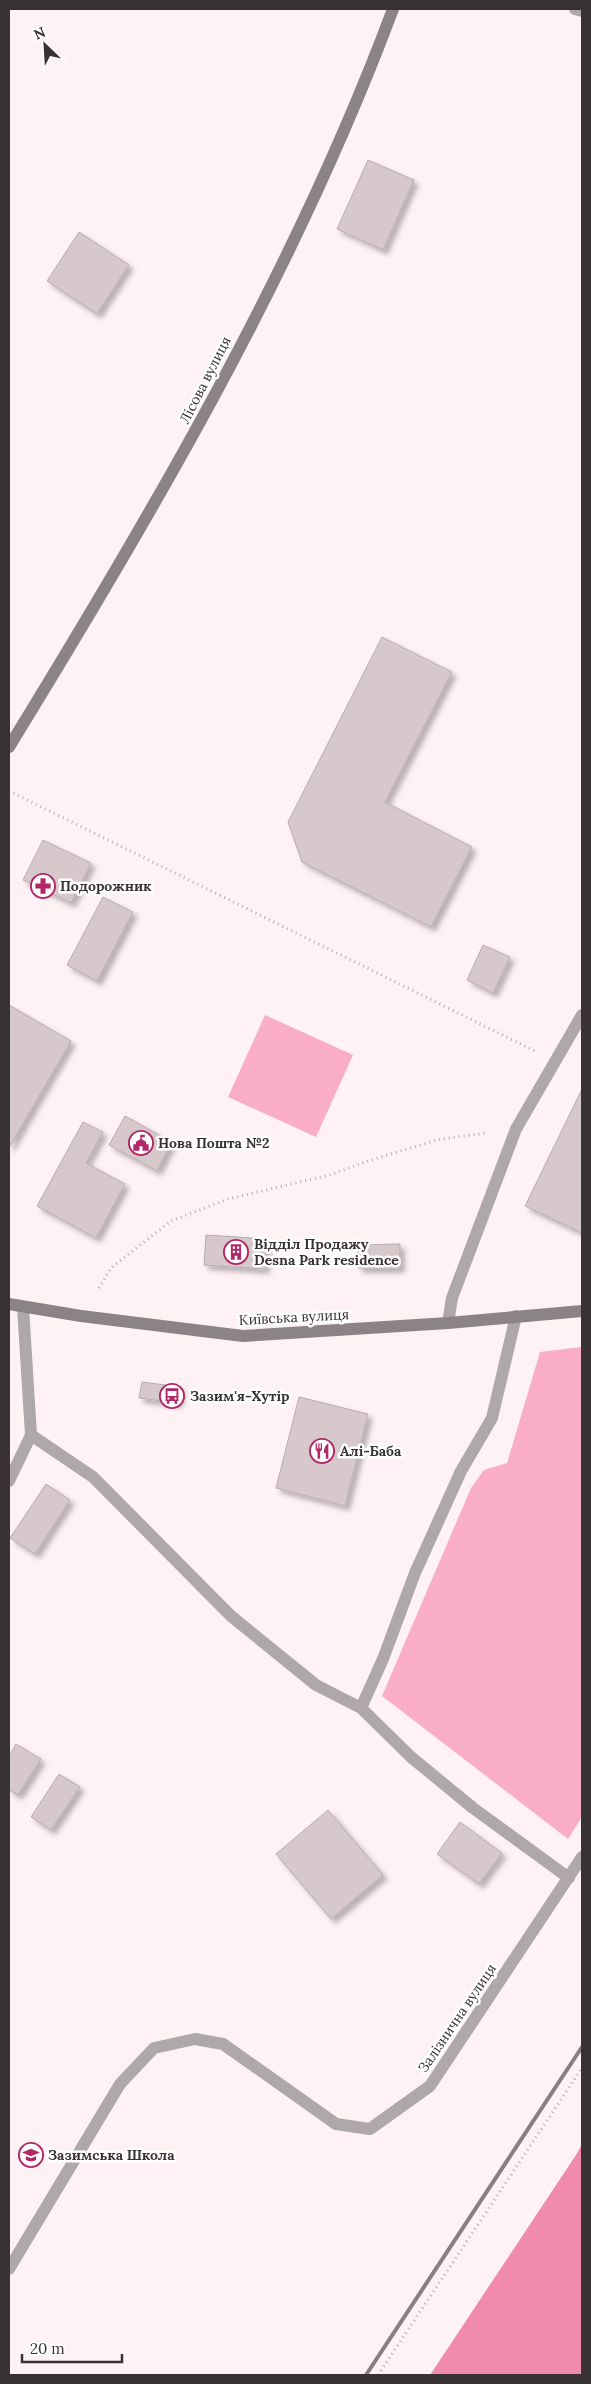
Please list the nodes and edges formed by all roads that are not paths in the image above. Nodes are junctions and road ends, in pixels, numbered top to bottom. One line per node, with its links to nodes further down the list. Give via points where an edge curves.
1 (394, 9): 4 (main road, Лісова вулиця, via 364,88 294,238 191,440)
2 (575, 9): 3 (street)
3 (582, 11)
4 (9, 747)
5 (582, 1015): 10 (street, via 516,1129 452,1298)
6 (9, 1304): 7 (main road, Київська вулиця)
7 (23, 1307): 10 (main road, Київська вулиця, via 243,1336); 11 (street)
8 (582, 1310): 9 (main road, Київська вулиця)
9 (516, 1316): 10 (main road, Київська вулиця); 13 (street, via 492,1418 461,1471 415,1573)
10 (448, 1323)
11 (31, 1435): 12 (street); 13 (street, via 94,1477 231,1616 316,1685)
12 (9, 1481)
13 (361, 1708): 15 (street, via 410,1756)
14 (582, 1857): 15 (street, Залізнична вулиця)
15 (569, 1878): 16 (street, Залізнична вулиця, via 430,2086 370,2129 336,2124 224,2044 195,2039 154,2048 120,2084)
16 (9, 2269)

